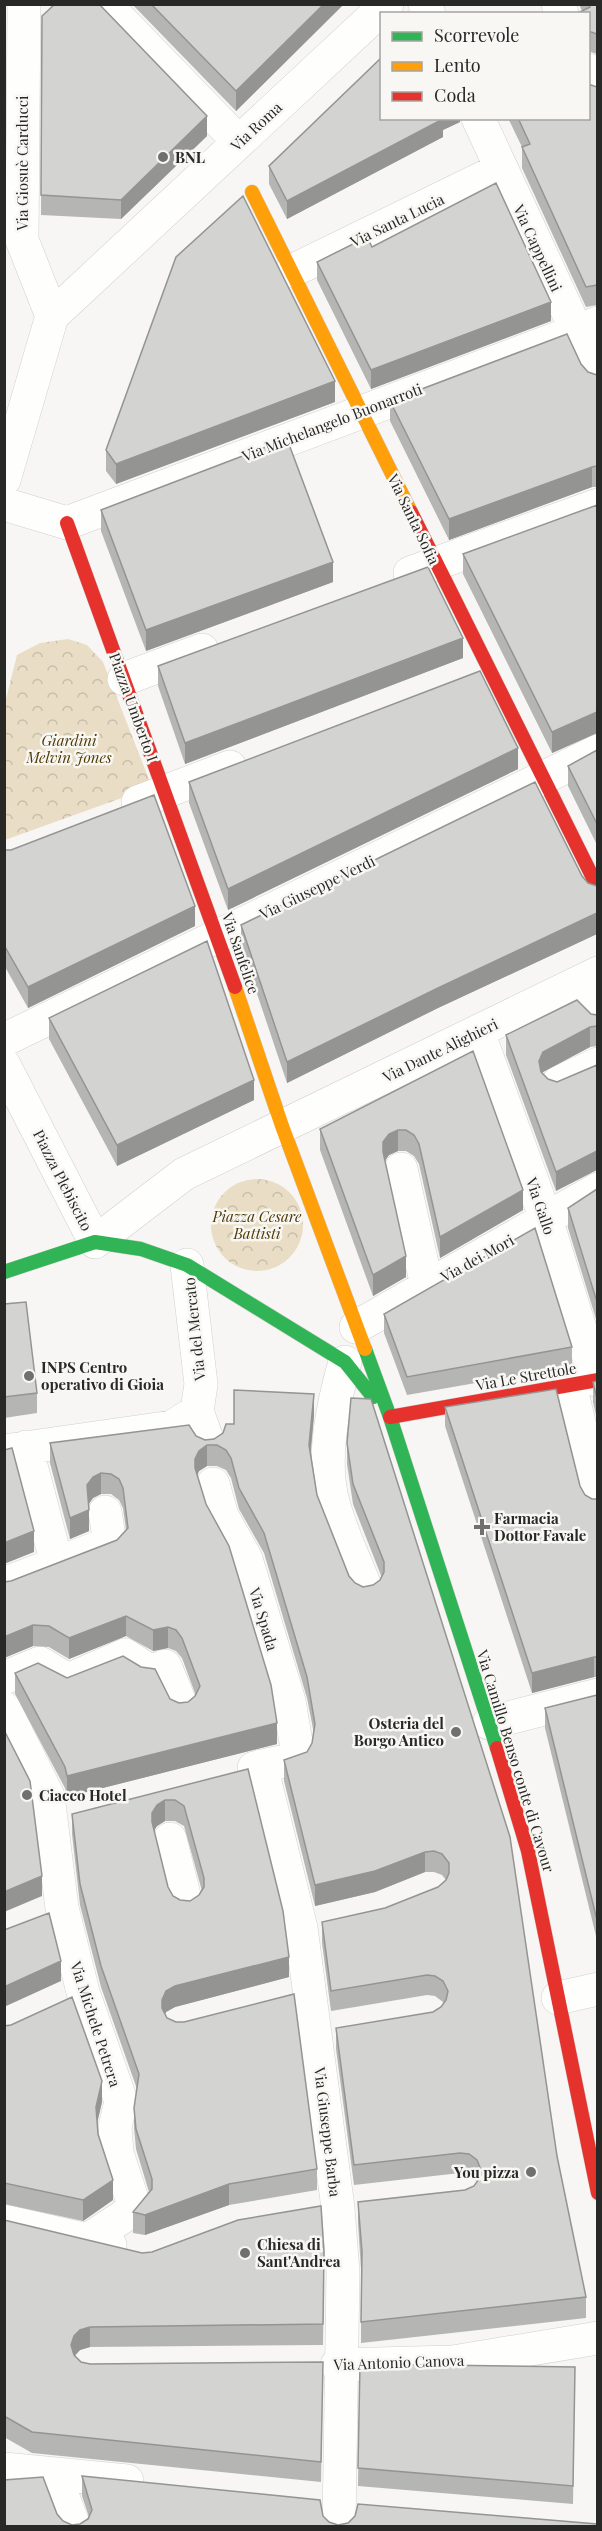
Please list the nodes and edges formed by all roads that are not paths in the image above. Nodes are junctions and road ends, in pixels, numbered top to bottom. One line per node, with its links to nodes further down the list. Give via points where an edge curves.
1 (105, 4): 7 (street, Via Santa Sofia, via 213,116)
2 (387, 4): 7 (street, Via Roma)
3 (29, 11): 10 (street, Via Giosuè Carducci)
4 (590, 74): 5 (street)
5 (597, 89)
6 (481, 124): 8 (street, Via Cappellini)
7 (235, 146): 9 (street, Via Santa Sofia); 12 (street, Via Roma)
8 (501, 169): 11 (street, Via Santa Lucia); 13 (street, Via Cappellini)
9 (252, 192): 11 (street, Via Santa Sofia)
10 (13, 238): 12 (street, Via Giosuè Carducci)
11 (292, 272): 15 (street, Via Santa Sofia)
12 (52, 316): 16 (street)
13 (587, 327): 14 (street, Via Cappellini); 15 (street, Via Michelangelo Buonarroti)
14 (597, 377)
15 (361, 411): 19 (street, Via Michelangelo Buonarroti); 20 (street, Via Santa Sofia)
16 (4, 480)
17 (4, 504): 19 (street)
18 (597, 505): 20 (street)
19 (68, 523): 23 (street, Piazza Umberto I)
20 (436, 564): 21 (street); 26 (street, Via Santa Sofia, via 477,673)
21 (381, 584)
22 (225, 642): 23 (street)
23 (124, 679): 27 (street, Piazza Umberto I)
24 (597, 751): 26 (street, Via Giuseppe Verdi)
25 (254, 757): 27 (street)
26 (543, 778): 29 (street, Via Santa Sofia); 30 (street, Via Giuseppe Verdi)
27 (165, 791): 28 (street); 30 (street, Via Sanfelice)
28 (112, 812)
29 (597, 888)
30 (218, 936): 34 (street, Via Giuseppe Verdi); 38 (street, Via Sanfelice)
31 (586, 979): 32 (street); 33 (street, Via Dante Alighieri)
32 (597, 1016)
33 (478, 1032): 38 (street, Via Dante Alighieri); 41 (street, Via Gallo)
34 (4, 1040)
35 (597, 1064): 37 (street)
36 (4, 1065): 42 (street, Piazza Plebiscito)
37 (558, 1083)
38 (282, 1126): 42 (street, via 184,1174); 46 (street)
39 (401, 1169): 45 (street)
40 (597, 1189): 41 (street, Via dei Mori)
41 (546, 1220): 45 (street, Via dei Mori); 48 (street, Via Gallo)
42 (95, 1242): 43 (street, via 141,1249); 44 (street, Piazza Plebiscito)
43 (187, 1265): 47 (street); 49 (street, Via del Mercato, via 201,1384)
44 (4, 1272)
45 (427, 1286): 46 (street, Via dei Mori)
46 (356, 1327): 50 (street)
47 (345, 1362): 50 (street); 58 (street, via 333,1404 329,1467 332,1498)
48 (590, 1381): 50 (street, Via Le Strettole); 54 (street, Via Gallo)
49 (196, 1411): 51 (street); 52 (street, via 172,1427)
50 (390, 1417): 63 (street, Via Camillo Benso conte di Cavour)
51 (208, 1442)
52 (15, 1449): 56 (street)
53 (213, 1484): 64 (street, Via Spada, via 222,1516 246,1559 289,1701 297,1748 294,1759)
54 (597, 1501)
55 (105, 1512): 56 (street, via 110,1543)
56 (57, 1564): 57 (street)
57 (4, 1584)
58 (366, 1589)
59 (4, 1678): 61 (street, via 40,1663 68,1680 125,1655 151,1672 165,1666)
60 (597, 1695): 63 (street)
61 (181, 1705)
62 (4, 1708): 67 (street, Via Michele Petrera, via 48,1796)
63 (489, 1723): 75 (street, Via Camillo Benso conte di Cavour, via 528,1851)
64 (261, 1766): 65 (street); 71 (street, Via Giuseppe Barba)
65 (227, 1775)
66 (84, 1812): 67 (street)
67 (52, 1820): 74 (street, Via Michele Petrera, via 47,1914)
68 (170, 1839): 69 (street)
69 (186, 1903)
70 (336, 1920): 71 (street)
71 (301, 1928): 73 (street, Via Giuseppe Barba)
72 (597, 1989): 75 (street)
73 (309, 1991): 76 (street); 79 (street, Via Giuseppe Barba)
74 (83, 1992): 77 (street); 84 (street, Via Michele Petrera, via 121,2101 115,2127 117,2154 134,2205)
75 (558, 1998): 80 (street, Via Camillo Benso conte di Cavour)
76 (277, 2000)
77 (54, 2006)
78 (349, 2027): 79 (street)
79 (315, 2033): 82 (street, Via Giuseppe Barba)
80 (597, 2193)
81 (372, 2204): 82 (street)
82 (322, 2209): 88 (street, Via Giuseppe Barba, via 343,2272)
83 (4, 2221): 84 (street)
84 (89, 2239): 85 (street)
85 (135, 2252)
86 (597, 2338): 88 (street, Via Antonio Canova, via 453,2362)
87 (305, 2365): 88 (street, Via Antonio Canova)
88 (341, 2365): 94 (street, Via Giuseppe Barba)
89 (4, 2469): 90 (street)
90 (54, 2474): 91 (street); 95 (street)
91 (161, 2485)
92 (304, 2499): 94 (street)
93 (375, 2506): 94 (street)
94 (339, 2515)
95 (74, 2526)

